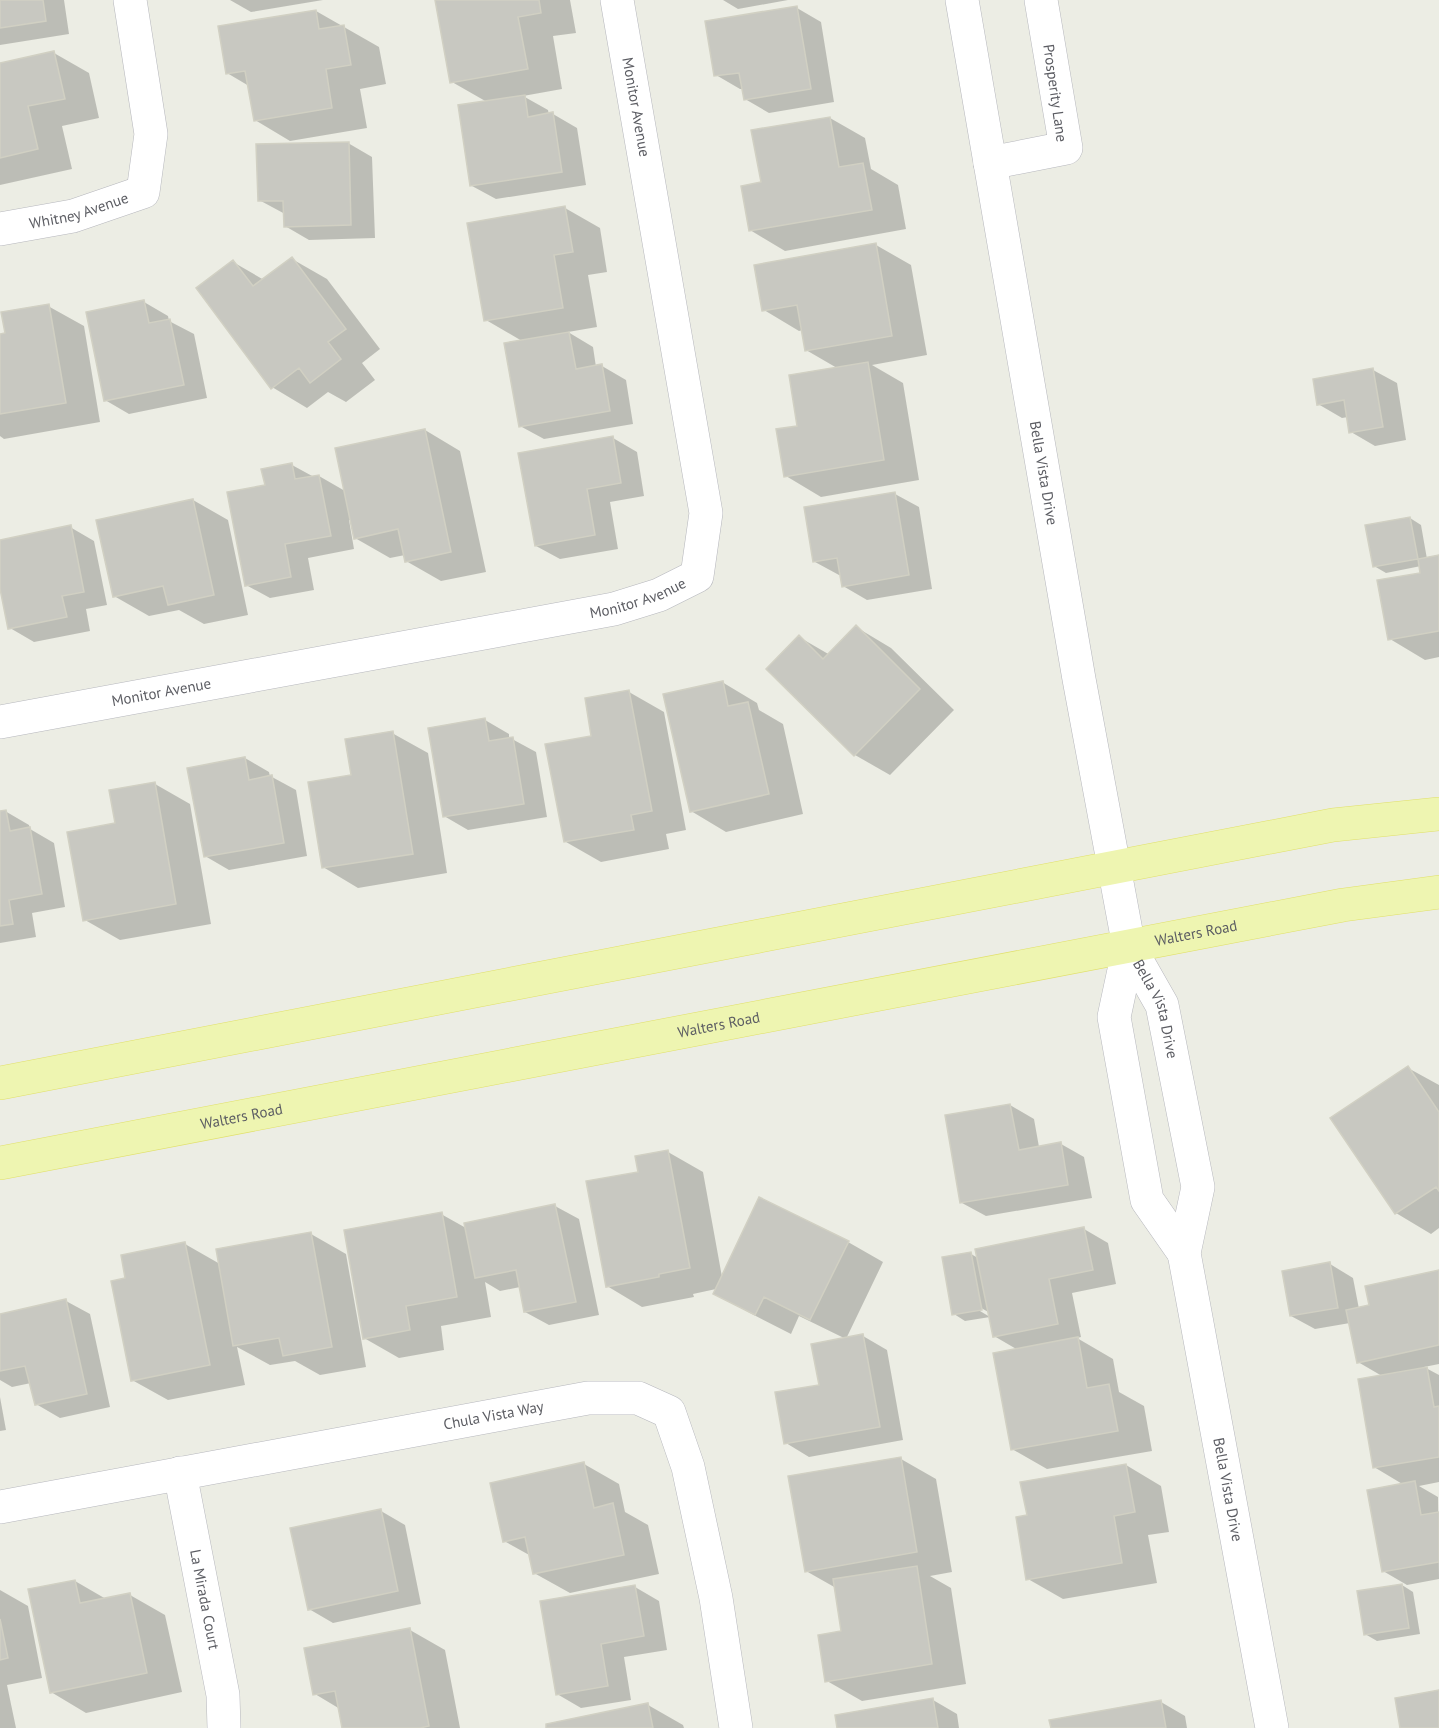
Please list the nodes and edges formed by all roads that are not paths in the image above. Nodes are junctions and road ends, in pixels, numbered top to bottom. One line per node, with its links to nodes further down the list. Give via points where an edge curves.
1 (130, 0): 6 (street, Whitney Avenue, via 151,134 143,192 73,216)
2 (617, 0): 7 (street, Monitor Avenue, via 706,513 697,576 659,595 615,609)
3 (962, 0): 5 (street, Bella Vista Drive)
4 (1041, 0): 5 (street, Prosperity Lane, via 1066,148)
5 (990, 163): 9 (street, Bella Vista Drive)
6 (0, 229)
7 (0, 722)
8 (1439, 814): 9 (main road, via 1333,825)
9 (1114, 868): 11 (street, Bella Vista Drive); 12 (main road)
10 (1439, 892): 11 (main road, Walters Road, via 1343,905)
11 (1129, 946): 13 (main road, Walters Road); 14 (street, Bella Vista Drive, via 1162,1005 1198,1187); 14 (street, Bella Vista Drive, via 1114,1017 1147,1200)
12 (0, 1083)
13 (0, 1163)
14 (1184, 1253): 19 (street, Bella Vista Drive)
15 (180, 1473): 16 (street, Chula Vista Way); 17 (street, La Mirada Court, via 223,1695); 18 (street, Chula Vista Way, via 588,1398 638,1398 669,1412 688,1467 716,1598)
16 (0, 1507)
17 (224, 1728)
18 (736, 1728)
19 (1272, 1728)

